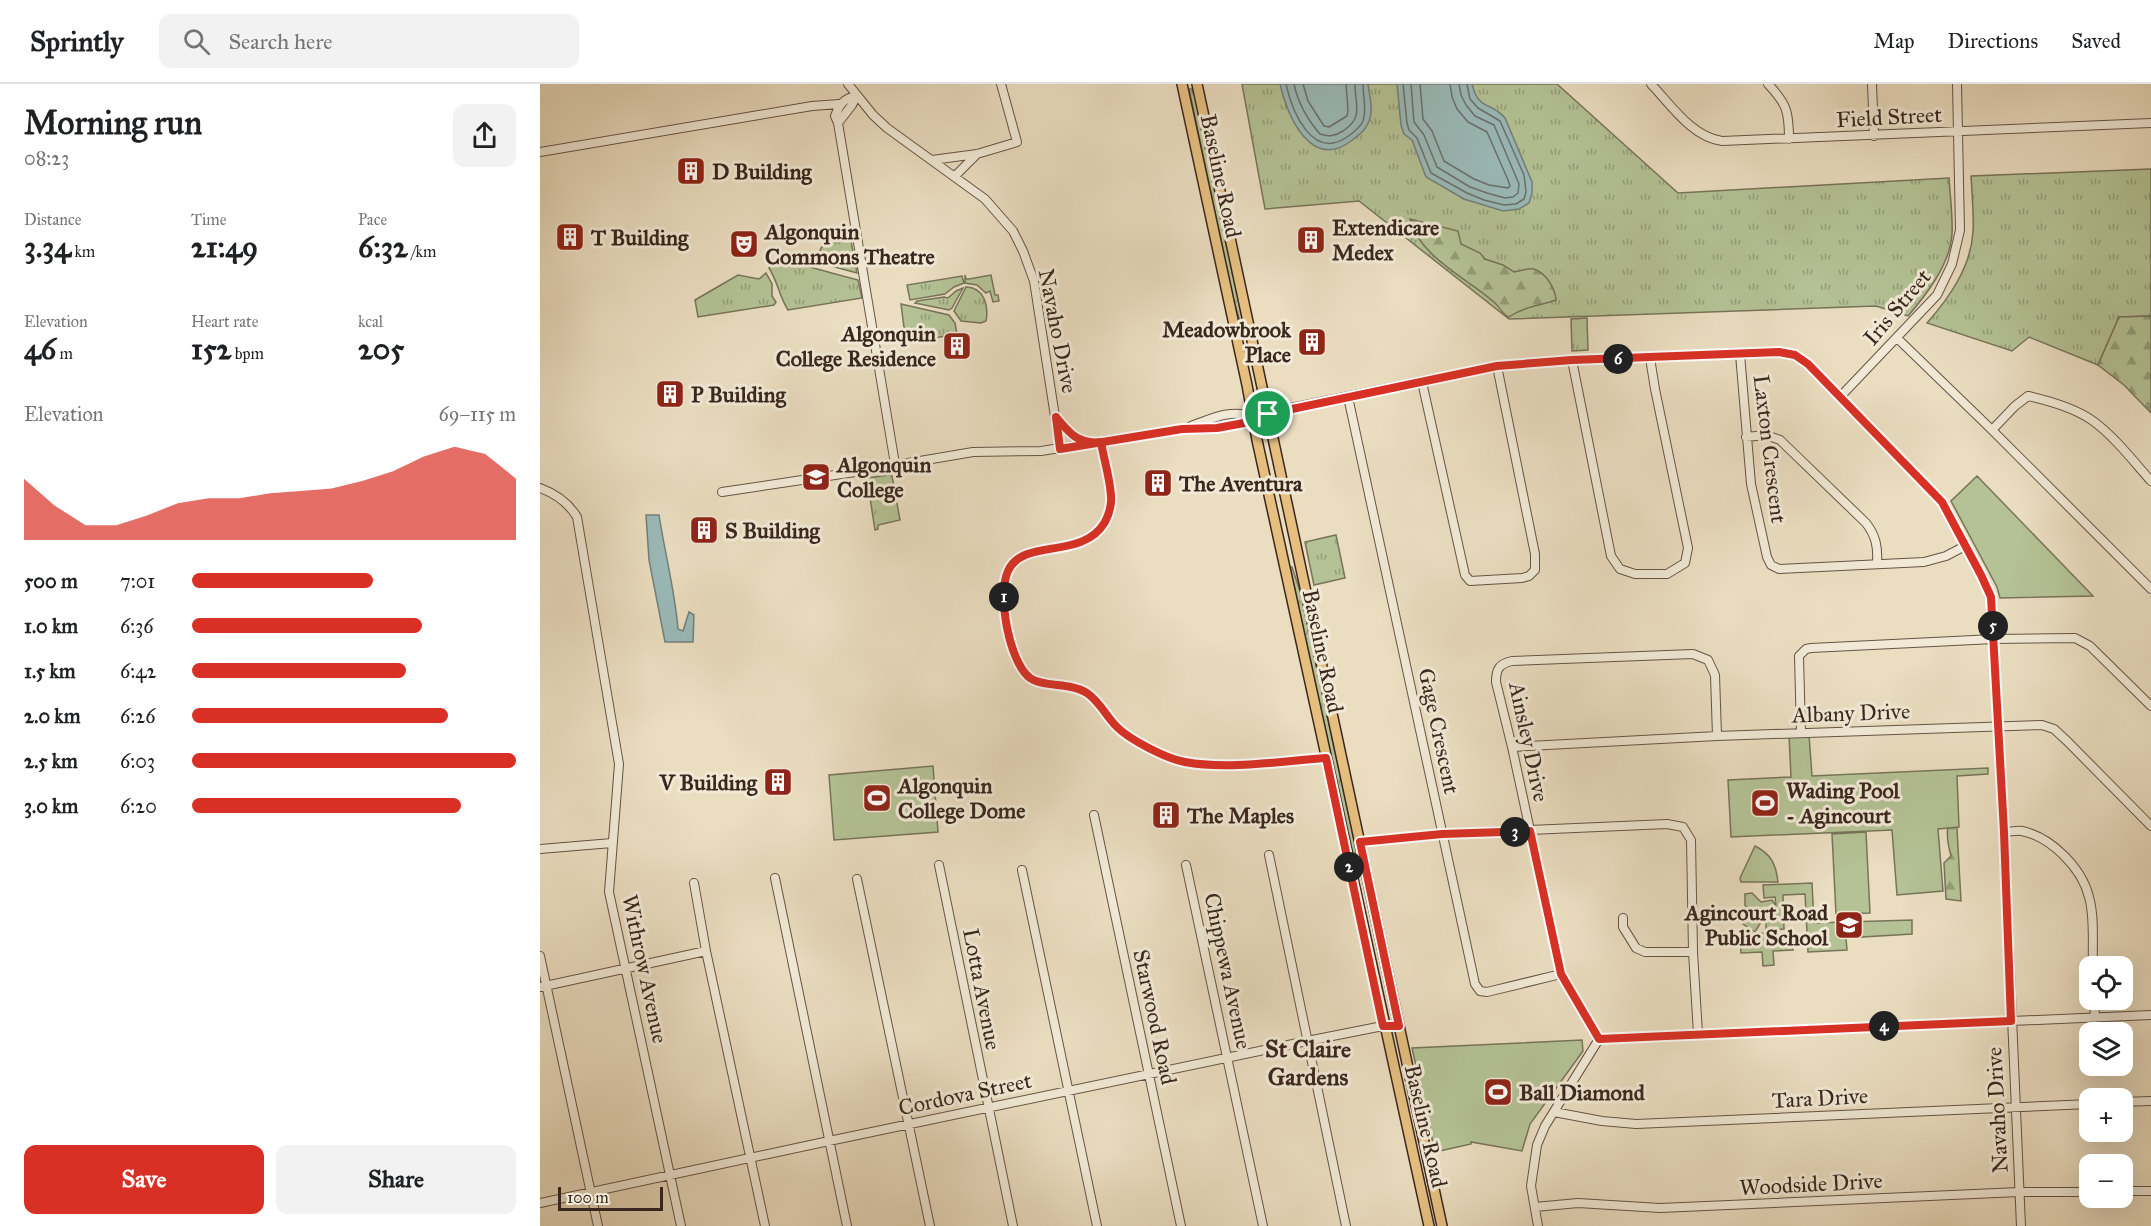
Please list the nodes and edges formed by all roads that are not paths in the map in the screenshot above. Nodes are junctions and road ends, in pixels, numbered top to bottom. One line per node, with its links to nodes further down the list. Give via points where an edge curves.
1 (848, 84): 10 (street, Navaho Drive)
2 (856, 84): 10 (street)
3 (1000, 84): 19 (street, via 1017,142)
4 (1182, 84): 32 (main road, Baseline Road)
5 (1197, 84): 30 (main road, Baseline Road)
6 (1651, 84): 17 (street, Field Street, via 1711,140)
7 (1768, 84): 17 (street, via 1787,108)
8 (1872, 84): 16 (street)
9 (1956, 84): 15 (street, Iris Street)
10 (857, 95): 11 (street); 13 (street); 20 (street, Navaho Drive, via 887,128)
11 (839, 104): 12 (street); 13 (street)
12 (820, 106): 13 (street); 18 (street)
13 (837, 119): 38 (street)
14 (2151, 123): 15 (street, Field Street)
15 (1958, 132): 16 (street, Field Street); 22 (street, Iris Street, via 1960,230 1952,264 1937,295)
16 (1874, 136): 17 (street, Field Street)
17 (1789, 139)
18 (540, 152)
19 (977, 154): 20 (street); 21 (street)
20 (933, 160): 21 (street, Navaho Drive)
21 (955, 176): 31 (street, Navaho Drive, via 1000,215 1023,251 1034,281)
22 (1897, 338): 29 (street, Iris Street); 33 (street)
23 (1740, 354): 24 (street, Navaho Drive); 29 (street, Navaho Drive, via 1795,355); 34 (street, Laxton Crescent)
24 (1650, 358): 25 (street, Navaho Drive); 25 (street, via 1688,548 1686,563 1668,574 1635,574 1620,569 1611,556)
25 (1572, 360): 26 (street, Navaho Drive)
26 (1497, 366): 27 (street, Navaho Drive); 27 (street, via 1535,554 1535,570 1519,579 1470,581 1465,575)
27 (1422, 382): 28 (street, Navaho Drive)
28 (1348, 397): 30 (street, Navaho Drive); 56 (street, Gage Crescent)
29 (1840, 397): 42 (street, Navaho Drive, via 1933,491)
30 (1268, 414): 32 (street, Navaho Drive); 57 (main road, Baseline Road)
31 (1056, 417): 36 (street, via 1073,436); 37 (street, Navaho Drive)
32 (1252, 417): 35 (street, Navaho Drive, via 1242,412 1186,428); 51 (main road, Baseline Road)
33 (1992, 430): 39 (street, via 2028,396 2044,399 2093,422); 44 (street)
34 (1746, 437): 43 (street, via 1766,435 1780,440 1858,514 1875,535); 43 (street, Laxton Crescent, via 1751,484 1772,565 1779,569)
35 (1101, 442): 36 (street, Navaho Drive); 51 (street, via 1111,497 1102,528 1075,545 1032,552 1008,569 1006,623 1020,665 1034,680 1086,692 1119,729 1169,758 1221,765)
36 (1091, 444): 37 (street, Navaho Drive)
37 (1060, 449): 38 (street, via 973,452)
38 (896, 464): 41 (street)
39 (2151, 481)
40 (540, 488): 58 (street, Withrow Avenue, via 552,492 578,517 619,764)
41 (722, 492)
42 (1965, 546): 43 (street, Laxton Crescent, via 1924,562); 45 (street, Navaho Drive, via 1991,597)
43 (1878, 563)
44 (2151, 589)
45 (1994, 639): 46 (street, via 2075,639 2090,646); 47 (street, Navaho Drive); 48 (street, via 1806,649 1799,656)
46 (2151, 706)
47 (1997, 726): 48 (street, Albany Drive); 53 (street, Albany Drive, via 2042,725 2054,729); 55 (street, Navaho Drive)
48 (1801, 733): 49 (street, Albany Drive)
49 (1717, 736): 50 (street, Albany Drive); 50 (street, Ainsley Drive, via 1715,675 1708,660 1693,654 1512,661 1499,666 1496,673)
50 (1512, 747): 54 (street, Ainsley Drive)
51 (1326, 758): 79 (main road, Baseline Road)
52 (1094, 815): 85 (street, Starwood Road)
53 (2151, 826)
54 (1530, 831): 56 (street); 69 (street, via 1667,824 1683,827 1690,840); 73 (street, Ainsley Drive)
55 (2004, 832): 71 (street, via 2021,831 2037,836 2075,867 2090,897); 78 (street, Navaho Drive)
56 (1442, 834): 57 (street); 73 (street, Gage Crescent, via 1475,984 1480,991)
57 (1360, 842): 80 (main road, Baseline Road)
58 (612, 843): 59 (street); 72 (street, Withrow Avenue, via 609,892)
59 (540, 849)
60 (1269, 855): 83 (street)
61 (939, 865): 91 (street, Lotta Avenue)
62 (1186, 865): 84 (street, Chippewa Avenue)
63 (1022, 870): 86 (street)
64 (775, 878): 94 (street)
65 (857, 879): 93 (street)
66 (694, 883): 68 (street)
67 (1623, 918): 69 (street, via 1623,927 1636,948 1645,952)
68 (706, 951): 72 (street); 95 (street)
69 (1693, 951): 81 (street)
70 (540, 956): 74 (street)
71 (2093, 956)
72 (627, 969): 74 (street); 96 (street, Withrow Avenue)
73 (1561, 974): 82 (street, Ainsley Drive)
74 (543, 986): 99 (street)
75 (2095, 1010): 77 (street)
76 (2151, 1015): 77 (street)
77 (2095, 1017): 78 (street)
78 (2011, 1021): 81 (street); 90 (street, Navaho Drive)
79 (1383, 1026): 80 (street, Cordova Street); 83 (street, Cordova Street); 114 (main road, Baseline Road)
80 (1399, 1026): 115 (main road, Baseline Road)
81 (1698, 1034): 82 (street)
82 (1599, 1039): 92 (street)
83 (1307, 1041): 84 (street, Cordova Street); 113 (street)
84 (1228, 1059): 85 (street, Cordova Street); 112 (street, Chippewa Avenue)
85 (1148, 1075): 86 (street, Cordova Street); 111 (street, Starwood Road)
86 (1068, 1090): 91 (street, Cordova Street); 110 (street)
87 (2151, 1101): 88 (street)
88 (2133, 1102)
89 (2079, 1104): 90 (street, Tara Drive)
90 (2016, 1107): 92 (street, Tara Drive, via 1635,1124); 100 (street, Navaho Drive)
91 (987, 1108): 93 (street, Cordova Street); 109 (street, Lotta Avenue)
92 (1554, 1112): 103 (street, via 1537,1145 1532,1186)
93 (909, 1124): 94 (street, Cordova Street); 108 (street)
94 (829, 1141): 95 (street, Cordova Street); 107 (street)
95 (751, 1158): 96 (street, Cordova Street); 106 (street)
96 (671, 1176): 99 (street, Cordova Street); 105 (street, Withrow Avenue)
97 (2133, 1191): 98 (street)
98 (2151, 1191)
99 (591, 1192): 102 (street, Cordova Street); 104 (street)
100 (2019, 1192): 101 (street, Woodside Drive); 103 (street, Woodside Drive, via 1660,1208 1578,1203); 117 (street, Navaho Drive)
101 (2079, 1192)
102 (540, 1203)
103 (1535, 1207): 116 (street)
104 (598, 1226)
105 (681, 1226)
106 (765, 1226)
107 (847, 1226)
108 (930, 1226)
109 (1012, 1226)
110 (1097, 1226)
111 (1181, 1226)
112 (1263, 1226)
113 (1346, 1226)
114 (1429, 1226)
115 (1442, 1226)
116 (1538, 1226)
117 (2021, 1226)

